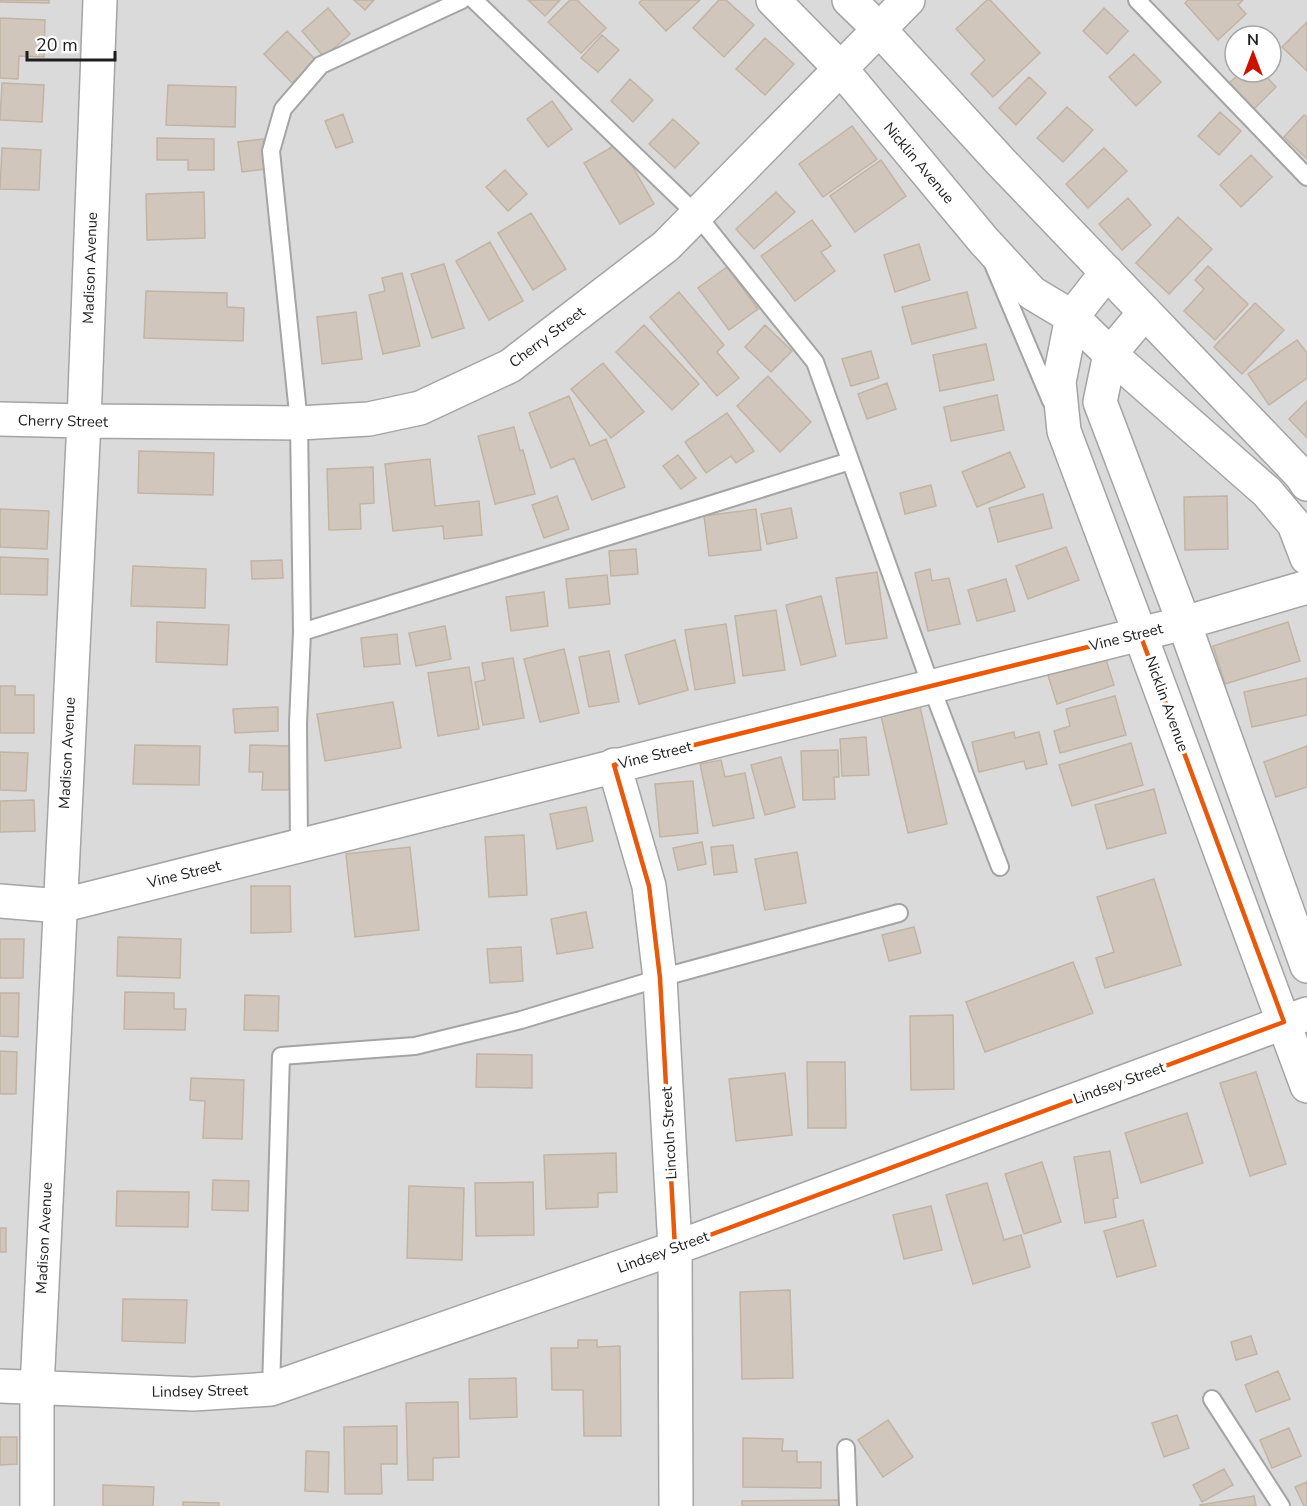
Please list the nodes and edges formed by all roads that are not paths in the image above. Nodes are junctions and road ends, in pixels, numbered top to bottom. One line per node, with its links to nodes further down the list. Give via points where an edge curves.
1 (100, 0): 18 (street, Madison Avenue)
2 (462, 0): 19 (lane, via 321,65 283,109 271,151)
3 (474, 0): 11 (lane)
4 (773, 0): 9 (street, Nicklin Avenue)
5 (849, 0): 8 (street)
6 (908, 0): 8 (street, Cherry Street)
7 (1137, 0): 10 (lane)
8 (879, 29): 9 (street, Cherry Street); 13 (street)
9 (841, 69): 11 (street, Cherry Street); 12 (street, Nicklin Avenue)
10 (1307, 177)
11 (697, 215): 19 (street, Cherry Street, via 666,246 510,366 420,408 369,419); 21 (lane, via 815,362)
12 (984, 241): 15 (street, Nicklin Avenue, via 1032,293); 20 (lane)
13 (1107, 272): 14 (street); 15 (street, Nicklin Avenue)
14 (1145, 312): 16 (street); 22 (street)
15 (1072, 317): 16 (street, Nicklin Avenue); 20 (street, Nicklin Avenue, via 1059,382)
16 (1110, 354): 23 (street, Nicklin Avenue, via 1267,492 1294,524); 25 (street, via 1100,402)
17 (0, 419): 18 (street, Cherry Street)
18 (84, 421): 19 (street, Cherry Street); 33 (street, Madison Avenue)
19 (299, 423): 26 (lane)
20 (1064, 431): 27 (street, Nicklin Avenue)
21 (850, 461): 26 (lane); 28 (lane)
22 (1307, 484)
23 (1307, 558)
24 (1307, 587): 25 (street, Vine Street)
25 (1184, 623): 27 (street, Vine Street); 35 (street)
26 (302, 632): 30 (lane)
27 (1140, 634): 28 (street, Vine Street); 37 (street, Nicklin Avenue)
28 (931, 686): 29 (street, Vine Street); 31 (lane)
29 (614, 765): 30 (street, Vine Street); 36 (street, Lincoln Street, via 649,885)
30 (299, 845): 33 (street, Vine Street)
31 (1000, 867)
32 (0, 901): 33 (street, Vine Street)
33 (60, 906): 41 (street, Madison Avenue)
34 (899, 913): 36 (lane)
35 (1307, 966)
36 (660, 978): 39 (street, Lincoln Street); 42 (lane, via 521,1020 415,1046 281,1056)
37 (1295, 1018): 38 (street, Nicklin Avenue); 39 (street, Lindsey Street)
38 (1307, 1086)
39 (675, 1248): 42 (street, Lindsey Street); 46 (street, Lincoln Street)
40 (0, 1386): 41 (street, Lindsey Street)
41 (37, 1388): 42 (street, Lindsey Street, via 194,1394); 45 (street, Madison Avenue)
42 (270, 1389)
43 (1212, 1399): 48 (lane)
44 (846, 1448): 47 (lane)
45 (37, 1506)
46 (676, 1506)
47 (848, 1506)
48 (1281, 1506)

